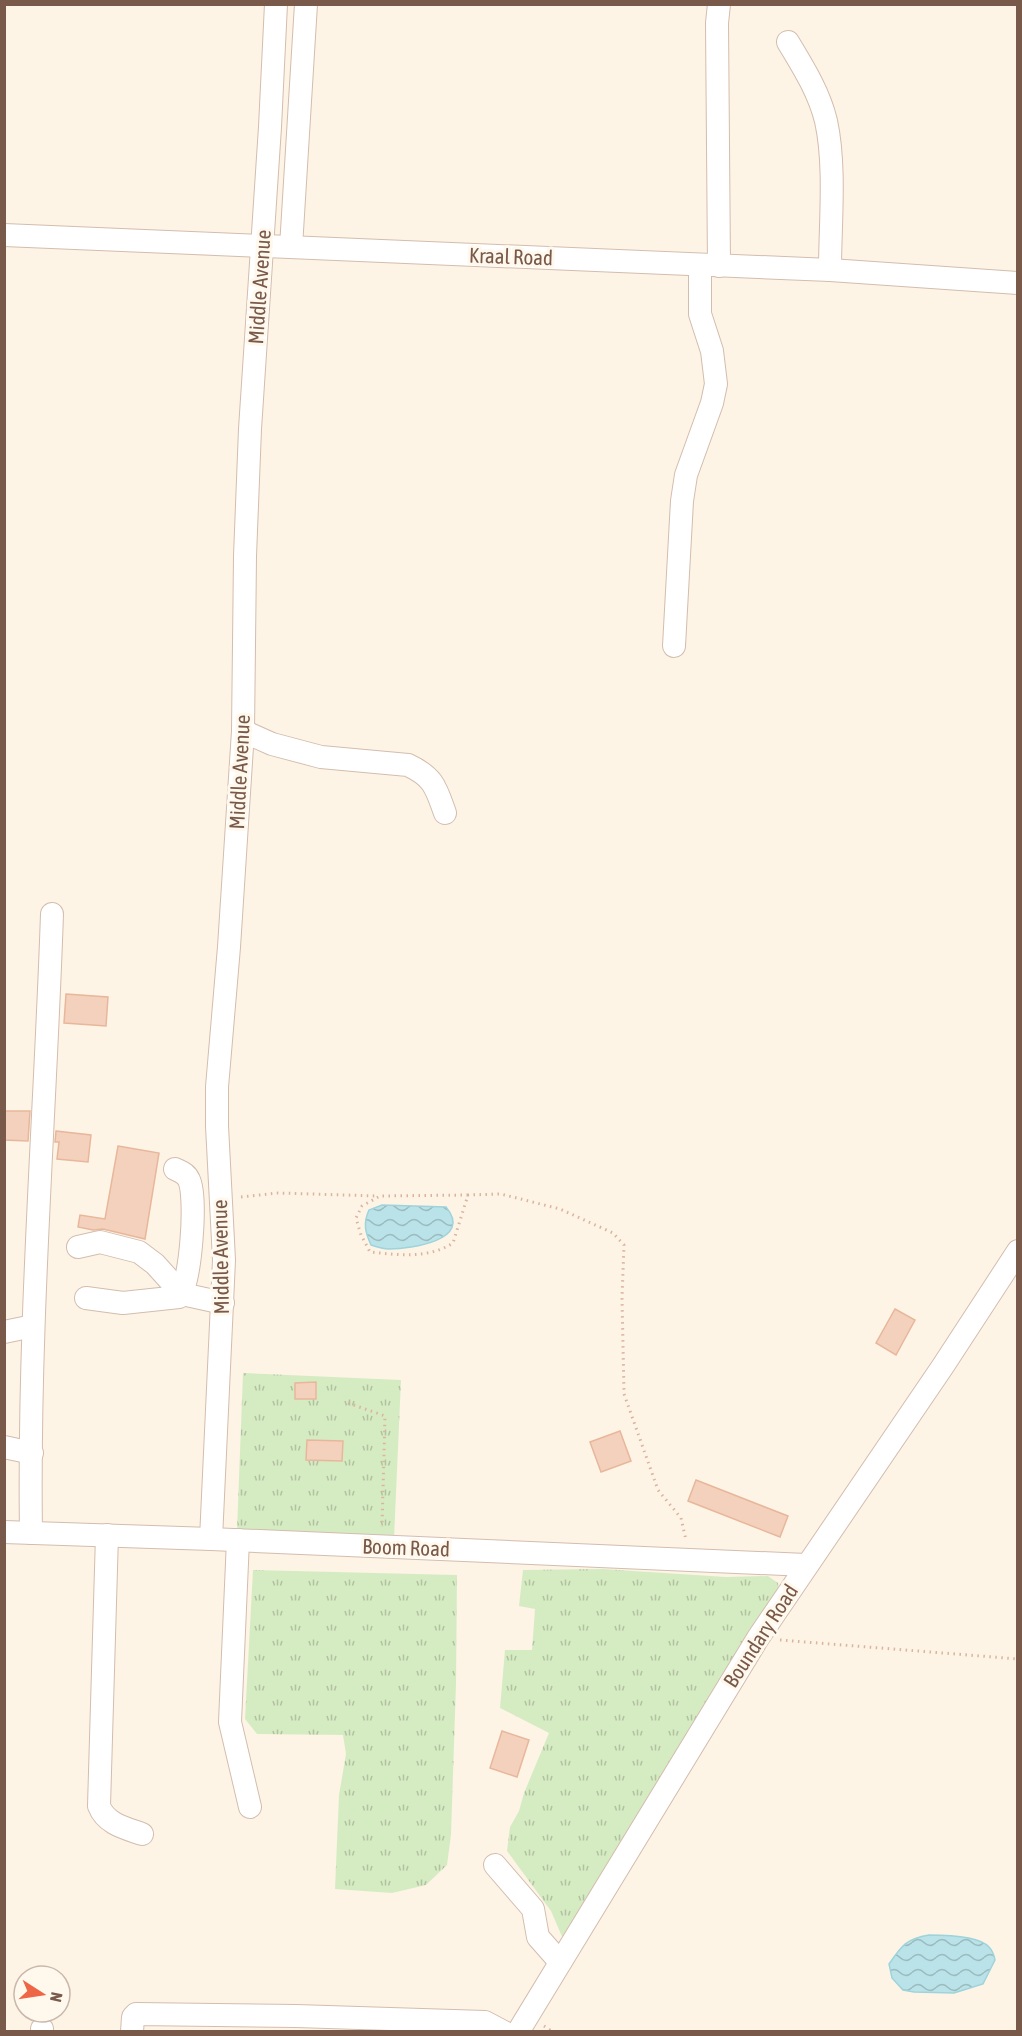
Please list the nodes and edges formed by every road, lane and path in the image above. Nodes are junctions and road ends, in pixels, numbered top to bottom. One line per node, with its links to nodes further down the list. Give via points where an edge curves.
1 (276, 4): 6 (street, Middle Avenue)
2 (306, 4): 7 (street)
3 (719, 4): 8 (street)
4 (788, 42): 9 (street, via 818,97 826,122)
5 (4, 236): 6 (street, Kraal Road)
6 (262, 246): 7 (street, Kraal Road); 12 (street, Middle Avenue, via 246,533)
7 (291, 247): 8 (street, Kraal Road)
8 (709, 265): 9 (street, Kraal Road); 11 (street, via 700,314 714,359 716,384 686,475)
9 (830, 270): 10 (street, Kraal Road)
10 (1017, 283)
11 (674, 646)
12 (243, 730): 13 (street, via 272,744 321,757 408,765 435,784); 18 (street, Middle Avenue, via 217,1087)
13 (445, 813)
14 (52, 914): 24 (street)
15 (175, 1169): 21 (street, via 188,1178 193,1197)
16 (468, 1195): 17 (path); 17 (path, via 453,1243 441,1251 413,1256 370,1252 356,1218 362,1206); 35 (path, via 501,1194 560,1209 614,1233 624,1245 624,1394 658,1490 681,1518)
17 (380, 1196): 18 (path, via 278,1193)
18 (221, 1197): 23 (street, Middle Avenue)
19 (78, 1247): 21 (street, via 100,1242 139,1252)
20 (1017, 1251): 36 (street, Boundary Road)
21 (182, 1294): 22 (street, via 123,1303); 23 (street)
22 (86, 1298)
23 (223, 1303): 32 (street, Middle Avenue)
24 (33, 1326): 25 (street); 28 (street)
25 (4, 1332)
26 (348, 1403): 34 (path, via 385,1416)
27 (4, 1447): 28 (street)
28 (32, 1454): 30 (street)
29 (4, 1532): 30 (street, Boom Road)
30 (31, 1533): 31 (street, Boom Road)
31 (107, 1535): 32 (street, Boom Road); 40 (street, via 99,1806 102,1814 118,1826)
32 (211, 1539): 33 (street, Boom Road)
33 (238, 1540): 34 (street, Boom Road); 39 (street, via 230,1722)
34 (381, 1547): 35 (street, Boom Road)
35 (688, 1560): 36 (street, Boom Road)
36 (806, 1565): 37 (street, Boundary Road)
37 (758, 1638): 38 (path); 42 (street, Boundary Road)
38 (1017, 1659)
39 (250, 1807)
40 (142, 1834)
41 (495, 1865): 42 (street, via 533,1909 538,1937)
42 (560, 1962): 45 (street, Boundary Road)
43 (132, 2031): 44 (street, via 136,2014 476,2021)
44 (504, 2031)
45 (518, 2031)

